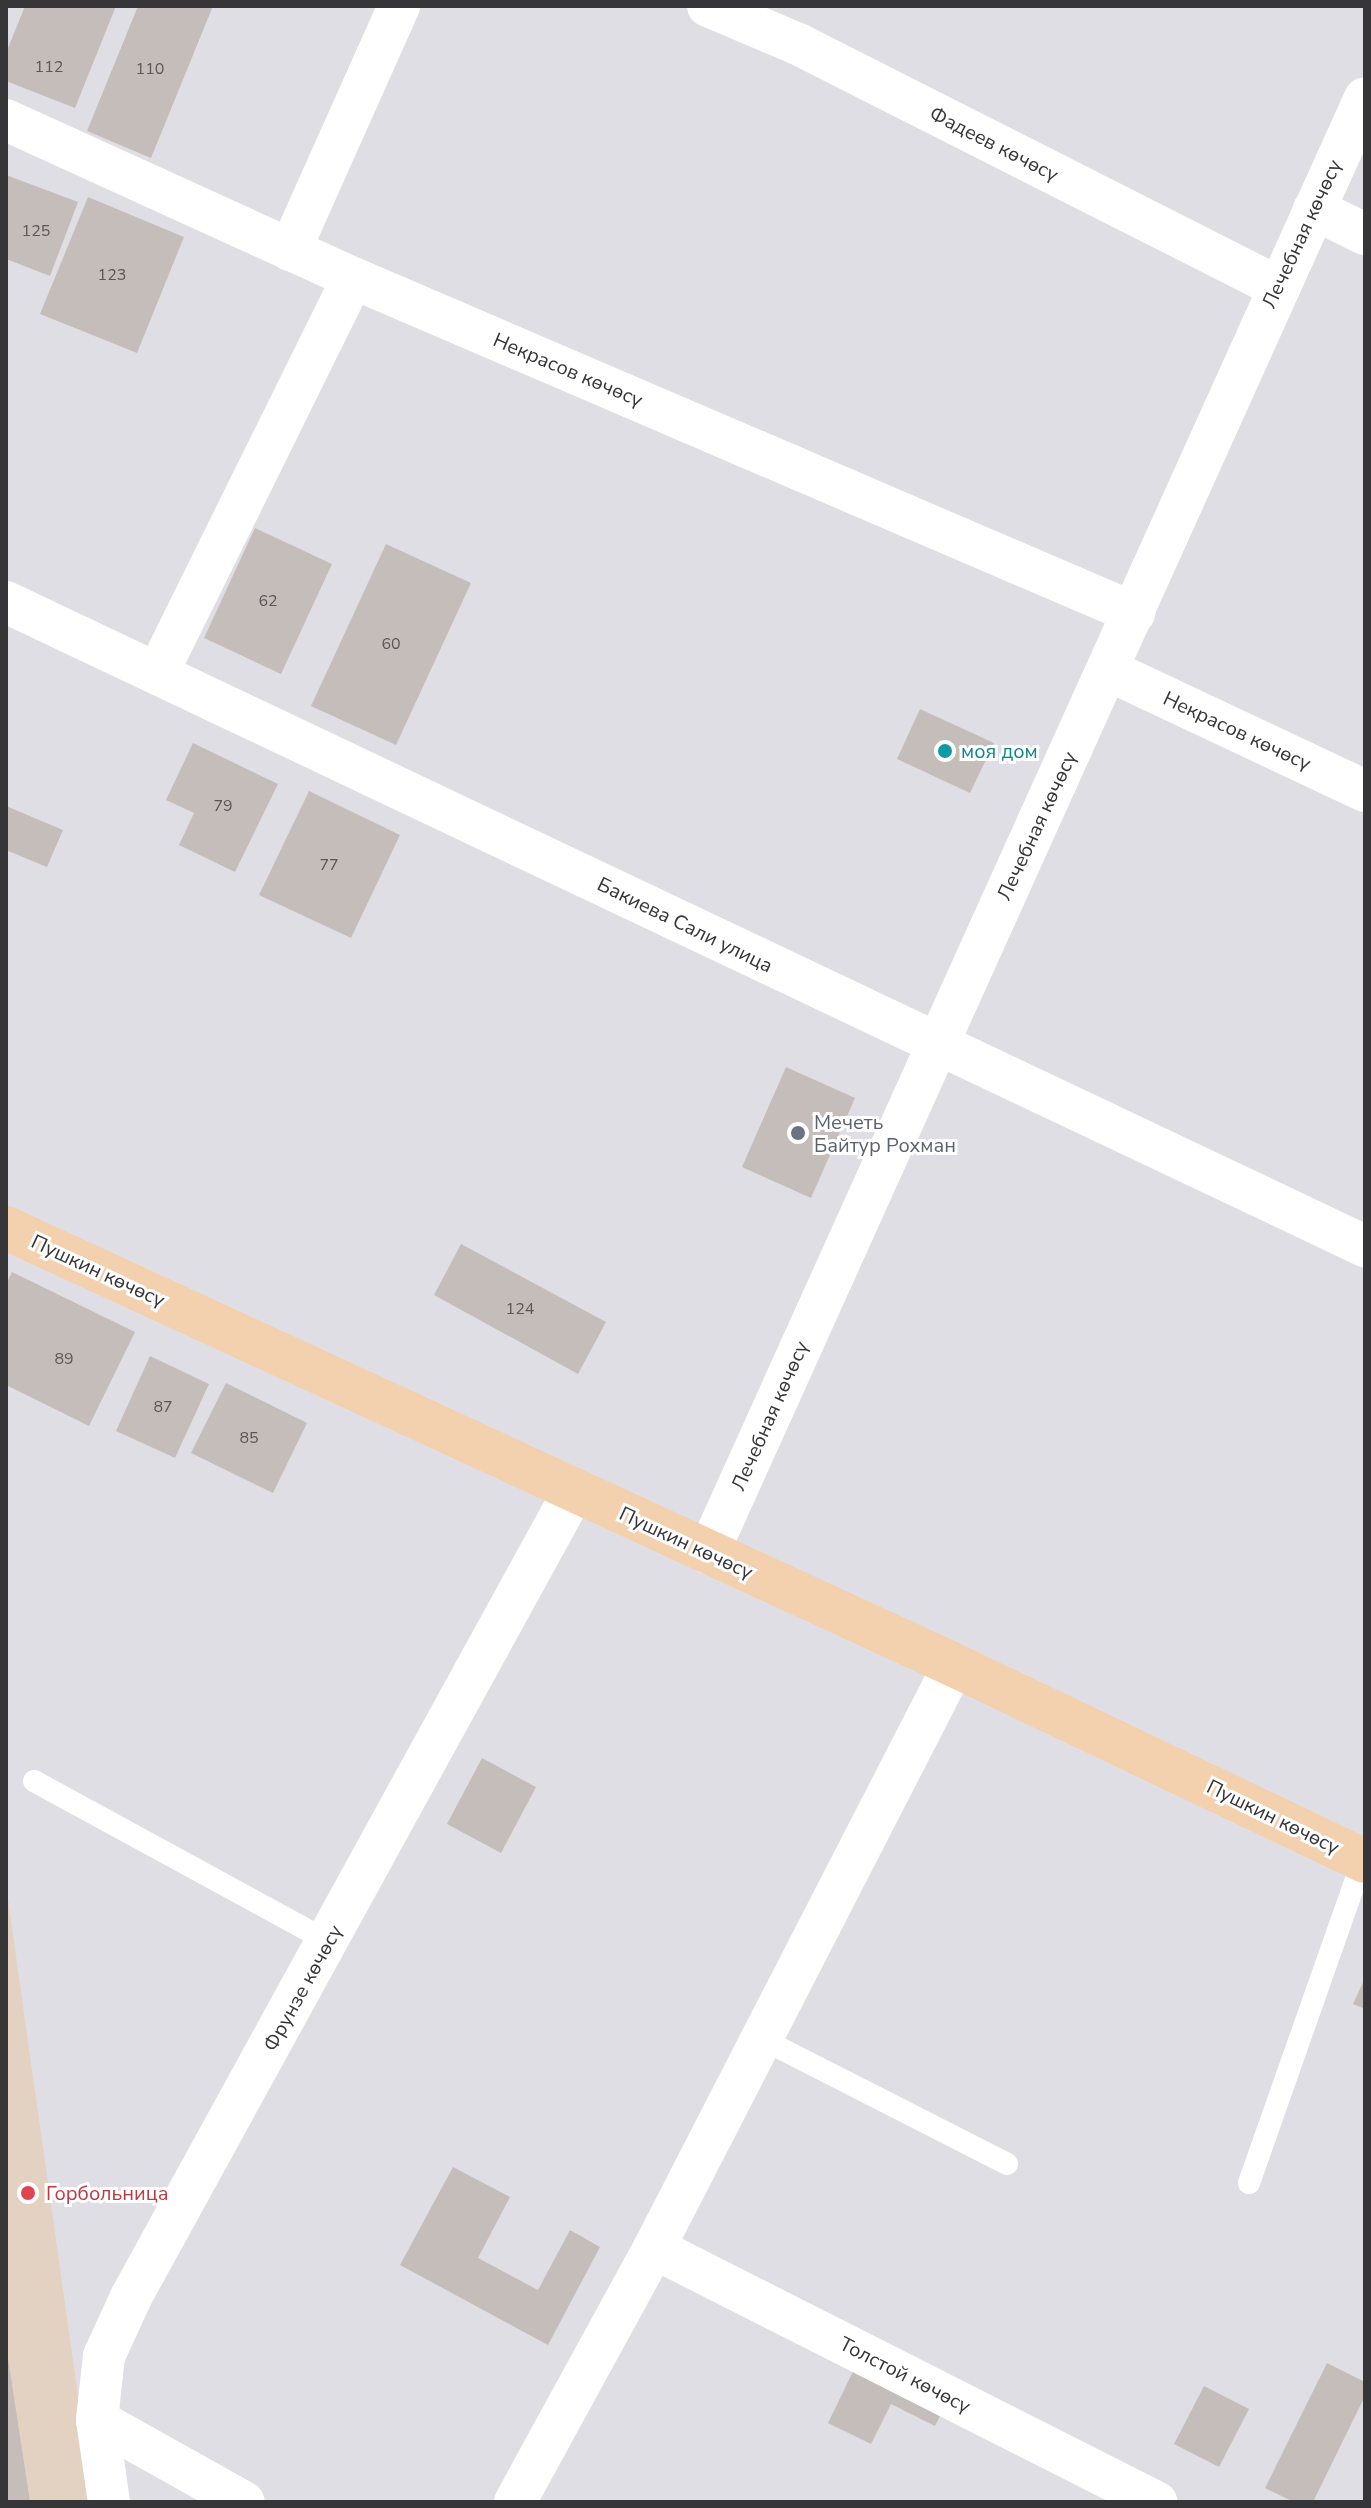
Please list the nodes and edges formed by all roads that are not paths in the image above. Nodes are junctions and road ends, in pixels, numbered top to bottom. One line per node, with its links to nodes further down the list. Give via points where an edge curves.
1 (399, 6): 7 (street)
2 (708, 6): 9 (street, Фадеев көчөсү, via 798,44)
3 (1365, 98): 5 (street, Лечебная көчөсү)
4 (6, 120): 7 (street, Некрасов көчөсү)
5 (1314, 209): 6 (street); 9 (street, Лечебная көчөсү)
6 (1365, 234)
7 (290, 250): 8 (street, Некрасов көчөсү)
8 (353, 278): 11 (street, Некрасов көчөсү); 12 (street)
9 (1278, 287): 11 (street, Лечебная көчөсү)
10 (6, 602): 12 (street, Бакиева Сали улица)
11 (1134, 613): 13 (street, Лечебная көчөсү)
12 (159, 670): 15 (street, Бакиева Сали улица)
13 (1108, 670): 14 (street, Некрасов көчөсү); 15 (street, Лечебная көчөсү)
14 (1365, 791)
15 (936, 1046): 17 (street, Бакиева Сали улица); 19 (street, Лечебная көчөсү)
16 (6, 1228): 18 (highway, Пушкин көчөсү)
17 (1365, 1246)
18 (574, 1491): 19 (highway, Пушкин көчөсү); 23 (street, Фрунзе көчөсү)
19 (708, 1553): 20 (highway, Пушкин көчөсү)
20 (954, 1665): 22 (highway, Пушкин көчөсү); 24 (street)
21 (34, 1781): 23 (lane)
22 (1364, 1860): 26 (lane)
23 (329, 1942): 28 (street, Фрунзе көчөсү, via 131,2297 104,2356)
24 (762, 2039): 25 (lane); 27 (street)
25 (1007, 2164)
26 (1249, 2183)
27 (654, 2248): 31 (street); 32 (street, Толстой көчөсү)
28 (97, 2420): 29 (street, Фрунзе көчөсү); 30 (street)
29 (109, 2502)
30 (244, 2502)
31 (515, 2502)
32 (1156, 2502)

